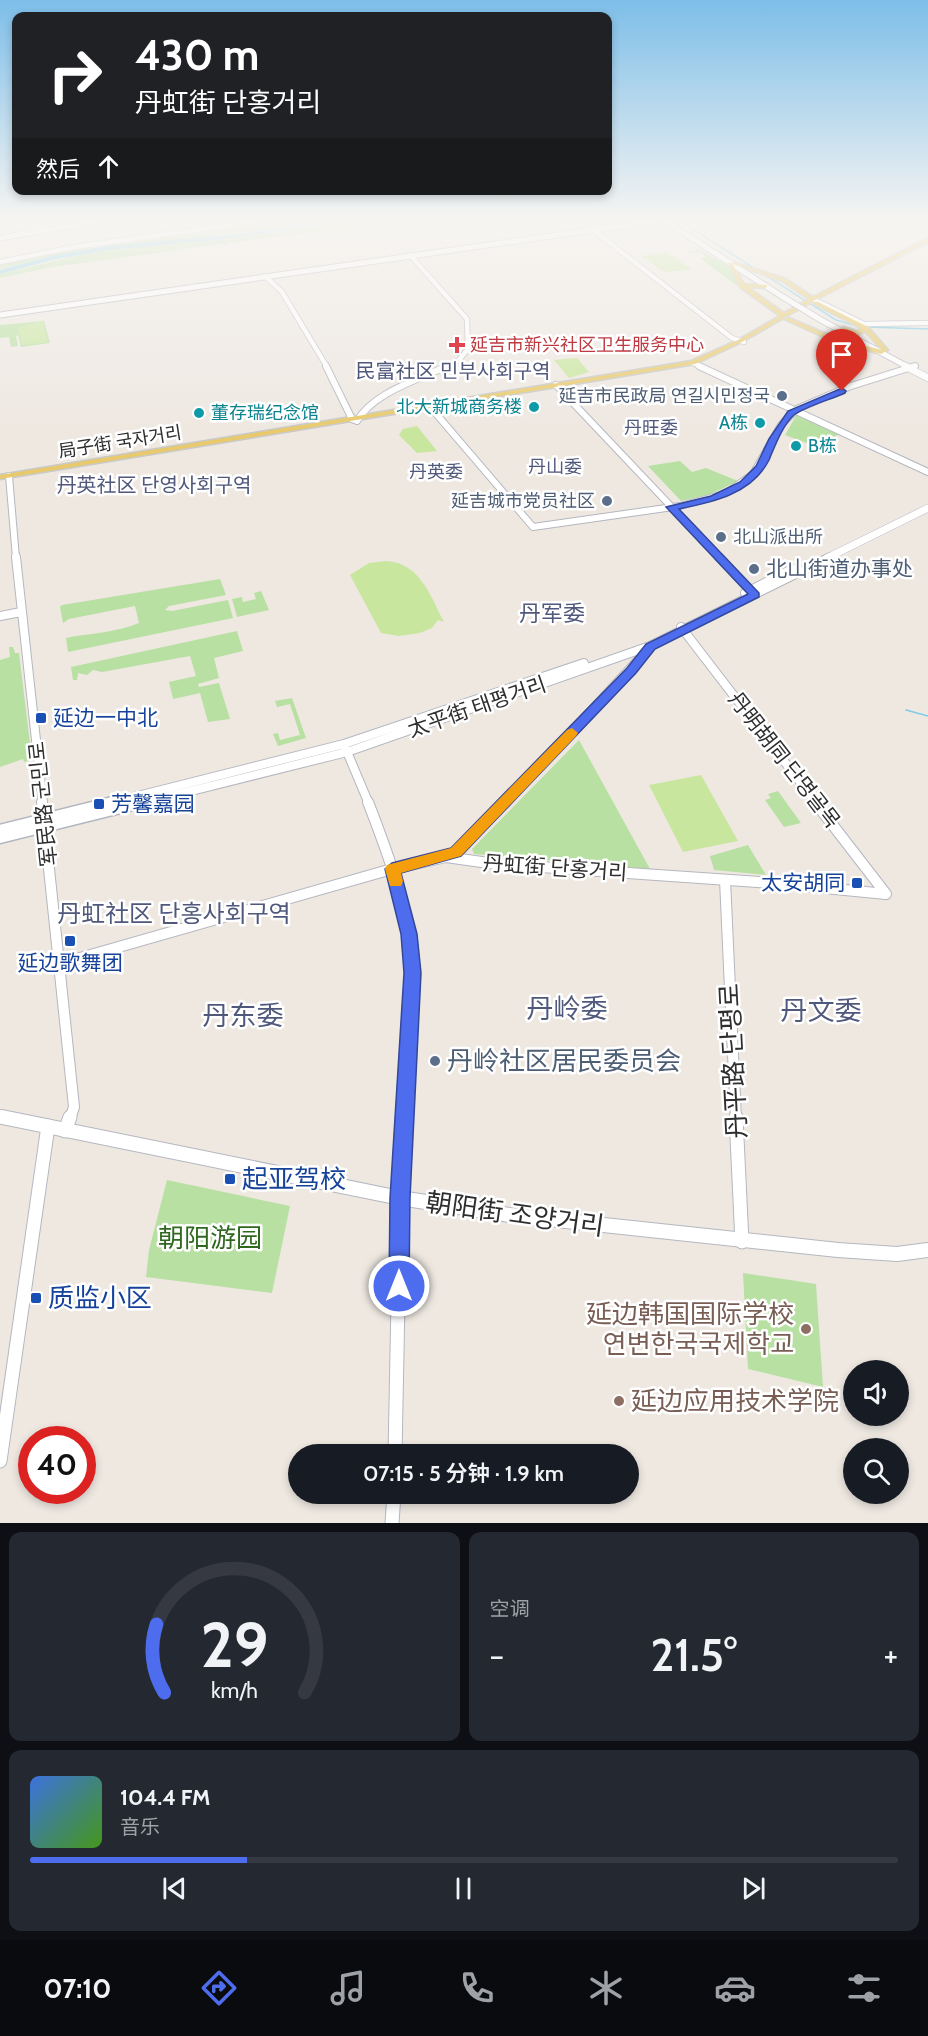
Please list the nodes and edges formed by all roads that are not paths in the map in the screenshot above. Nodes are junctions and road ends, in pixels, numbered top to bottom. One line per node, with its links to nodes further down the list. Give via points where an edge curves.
1 (177, 289): 14 (main road)
2 (279, 289): 28 (street)
3 (440, 289): 28 (street, via 467,319 468,349 459,360 375,401)
4 (669, 289): 19 (street)
5 (746, 289): 15 (main road)
6 (748, 289): 15 (main road)
7 (774, 289): 12 (main road)
8 (776, 289): 12 (main road)
9 (795, 289): 13 (main road)
10 (796, 289): 13 (main road)
11 (838, 289): 13 (main road, 局子街 국자거리)
12 (785, 297): 18 (main road, bridge)
13 (813, 302): 15 (main road, 局子街 국자거리); 16 (street, via 864,324); 17 (main road)
14 (0, 315)
15 (786, 317): 18 (main road); 19 (main road, 局子街 국자거리); 20 (main road, via 831,339)
16 (928, 323)
17 (864, 328): 18 (main road); 20 (main road)
18 (842, 333): 20 (main road)
19 (742, 342): 21 (main road, 局子街 국자거리)
20 (883, 351): 22 (main road)
21 (695, 364): 25 (main road, 局子街 국자거리); 27 (street)
22 (912, 367): 23 (main road); 24 (main road); 27 (street)
23 (928, 372)
24 (928, 378)
25 (558, 386): 26 (main road, 局子街 국자거리); 28 (main road, 局子街 국자거리); 33 (street)
26 (432, 409): 28 (main road, 局子街 국자거리); 35 (street)
27 (795, 410): 29 (street); 33 (street, via 786,418 760,468 750,479 714,498)
28 (356, 419): 30 (main road, 局子街 국자거리)
29 (928, 472)
30 (9, 477): 31 (main road, 局子街 국자거리); 37 (street, 军民路 군민로)
31 (0, 479)
32 (928, 501): 36 (main road, 太平街 태평거리)
33 (672, 507): 35 (street); 36 (street)
34 (928, 508): 36 (main road, 太平街 태평거리)
35 (533, 527)
36 (753, 593): 39 (main road, 太平街 태평거리)
37 (21, 612): 38 (street); 43 (street, 军民路 군민로)
38 (0, 616)
39 (683, 629): 40 (main road, 太平街 태평거리); 41 (main road, 太平街 태평거리); 49 (street, 丹明胡同 단명골목)
40 (657, 638): 41 (street); 42 (main road, 太平街 태평거리)
41 (650, 646): 42 (main road, 太平街 태평거리); 46 (street, via 481,829)
42 (346, 748): 43 (main road, 太平街 태평거리); 47 (street)
43 (45, 822): 44 (main road, 太平街 태평거리); 45 (main road, 太平街 태평거리); 50 (street, 军民路 군민로)
44 (0, 830)
45 (0, 838)
46 (446, 857): 47 (street, 丹虹街 단홍거리); 48 (street, 丹虹街 단홍거리)
47 (392, 869): 50 (street, 丹虹街 단홍거리); 54 (street, via 409,934 413,973)
48 (725, 880): 49 (street, 丹虹街 단홍거리); 55 (street, 丹平路 단평로)
49 (886, 894)
50 (59, 964): 53 (street, 军民路 군민로, via 74,1107)
51 (0, 1116): 52 (main road, 朝阳街 조양거리)
52 (48, 1126): 53 (main road, 朝阳街 조양거리); 58 (street)
53 (65, 1131): 54 (main road, 朝阳街 조양거리)
54 (400, 1198): 55 (main road, 朝阳街 조양거리); 57 (street)
55 (742, 1242): 56 (main road, 朝阳街 조양거리, via 870,1253)
56 (928, 1250)
57 (396, 1444)
58 (0, 1461)
59 (393, 1504): 60 (street)
60 (392, 1523)

